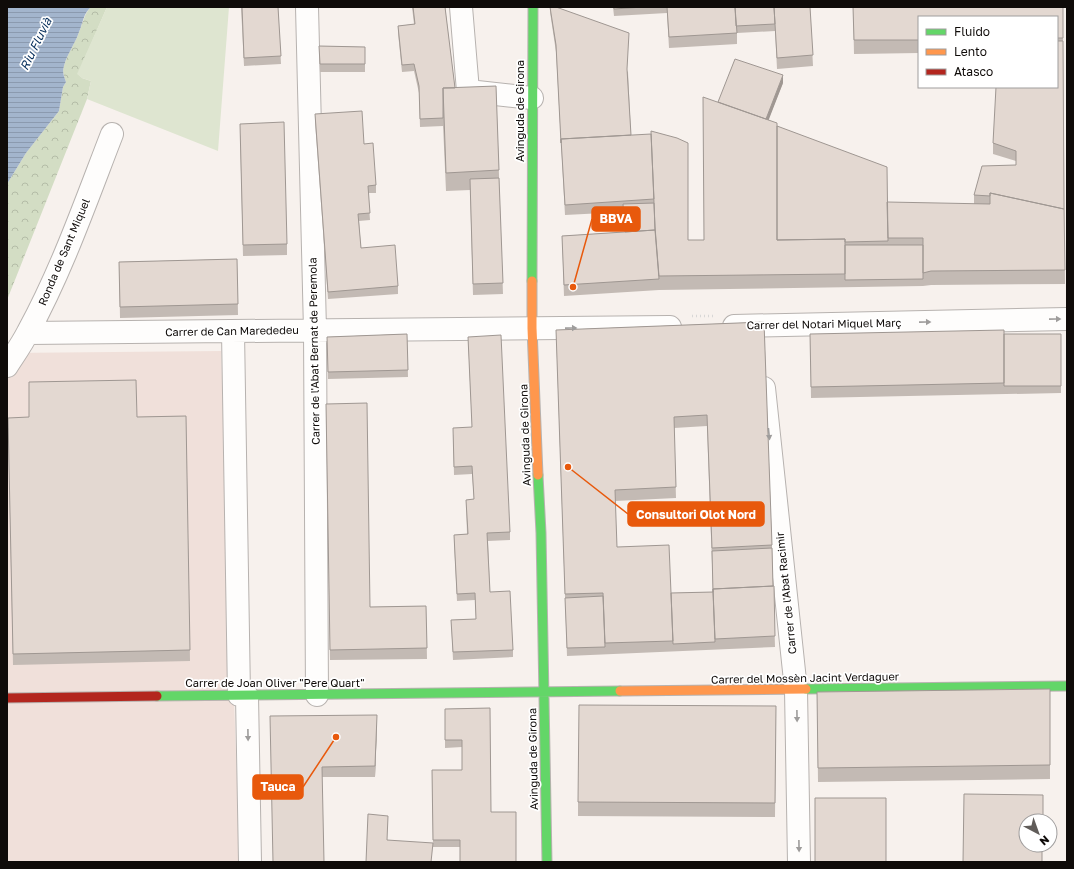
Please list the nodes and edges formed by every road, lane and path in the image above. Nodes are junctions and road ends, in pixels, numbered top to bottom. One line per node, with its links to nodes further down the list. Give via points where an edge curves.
1 (307, 7): 10 (street, Carrer de l'Abat Bernat de Peremola)
2 (461, 7): 4 (street, via 468,91)
3 (533, 7): 4 (street, Avinguda de Girona)
4 (532, 98): 9 (street, Avinguda de Girona)
5 (112, 134): 12 (street, Ronda de Sant Miquel, via 51,286)
6 (1067, 319): 8 (street, Carrer del Notari Miquel Març, one-way to 6, via 758,334)
7 (688, 326): 9 (street, one-way to 7)
8 (711, 326)
9 (532, 328): 10 (street, Carrer de Can Marededeu); 17 (street, Avinguda de Girona, via 541,533)
10 (314, 330): 11 (street, Carrer de Can Marededeu); 18 (street, Carrer de l'Abat Bernat de Peremola)
11 (233, 332): 12 (street, Carrer de Can Marededeu); 19 (street)
12 (28, 333): 14 (street, Ronda de Sant Miquel)
13 (762, 365): 16 (street, Carrer de l'Abat Racimir, one-way to 16)
14 (7, 366)
15 (1067, 686): 16 (street, Carrer del Mossèn Jacint Verdaguer)
16 (796, 690): 17 (street, Carrer del Mossèn Jacint Verdaguer); 23 (street, Carrer de l'Abat Racimir, one-way to 23)
17 (544, 693): 18 (street, Carrer de Joan Oliver "Pere Quart"); 22 (street, Avinguda de Girona)
18 (317, 695): 19 (street, Carrer de Joan Oliver "Pere Quart")
19 (243, 696): 20 (street, Carrer de Joan Oliver "Pere Quart"); 21 (street, one-way to 21)
20 (7, 698)
21 (250, 862)
22 (547, 862)
23 (799, 862)

